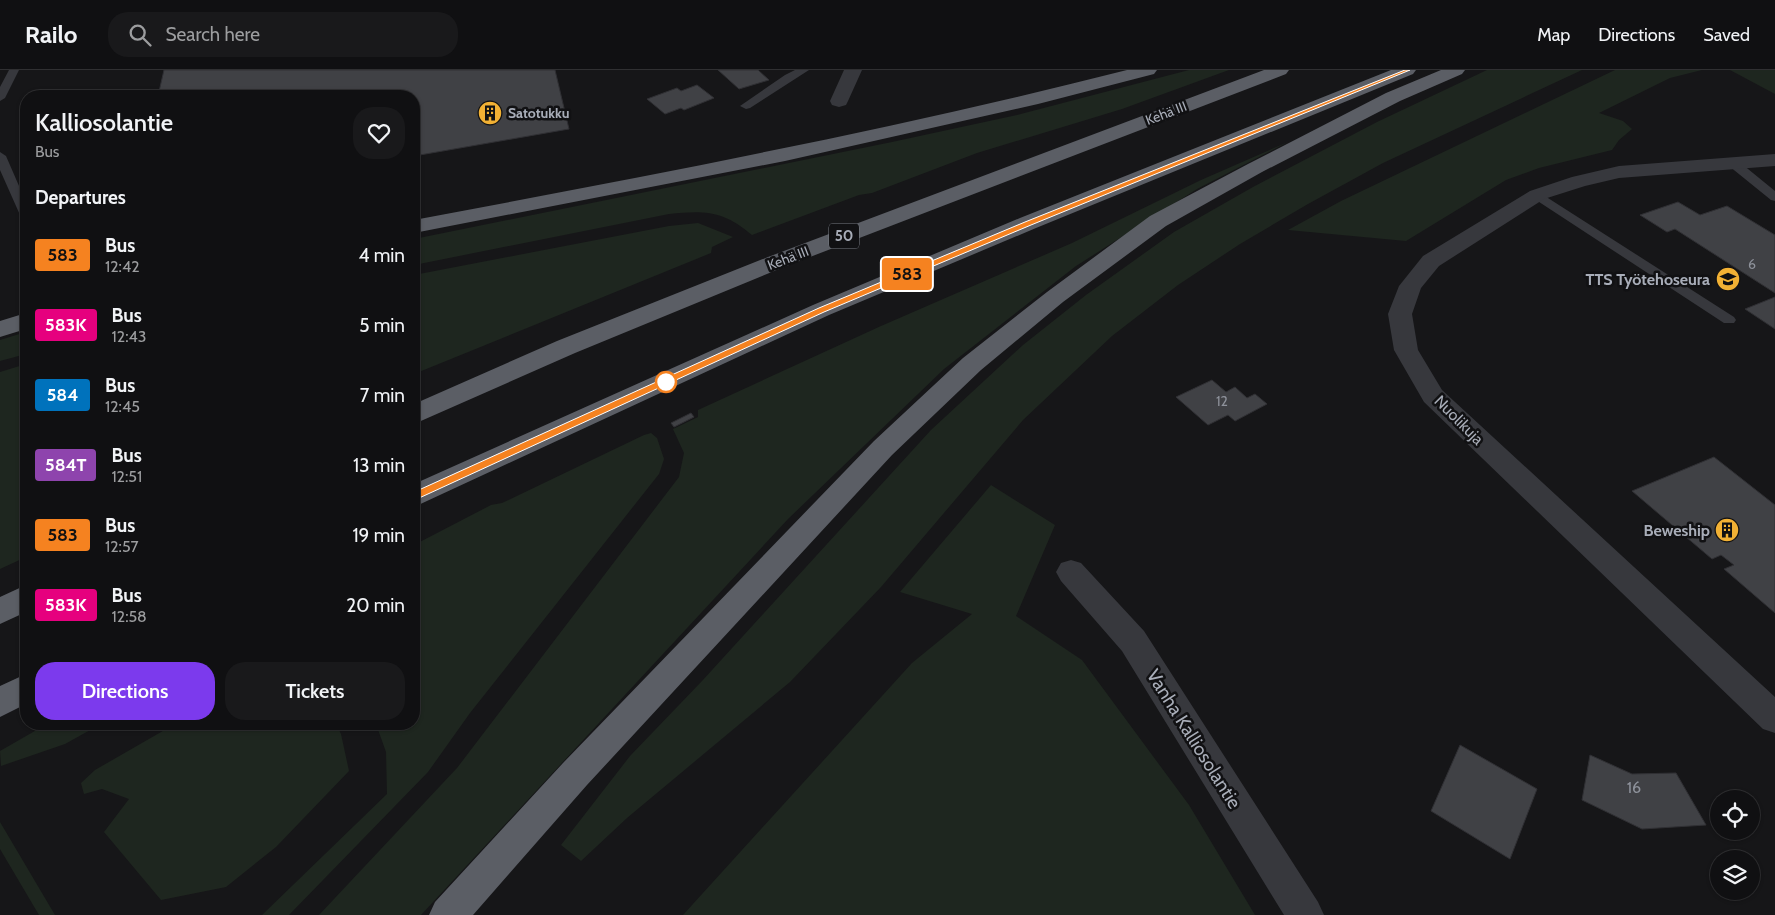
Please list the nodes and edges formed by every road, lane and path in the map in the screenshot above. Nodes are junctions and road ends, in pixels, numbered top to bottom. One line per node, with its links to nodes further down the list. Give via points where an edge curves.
1 (14, 70): 8 (lane)
2 (804, 70): 10 (lane)
3 (853, 70): 9 (street)
4 (1148, 70): 17 (highway, via 785,155)
5 (1280, 70): 21 (highway, Kehä III / 50, via 758,270 566,347)
6 (1407, 70): 22 (highway, via 822,310)
7 (1456, 70): 29 (highway, via 1385,101 1158,221 1055,297 972,364 883,448 575,774)
8 (0, 98)
9 (838, 100)
10 (746, 106)
11 (0, 156): 16 (lane)
12 (1775, 160): 13 (street, Nuolikuja)
13 (1733, 162): 14 (street, Nuolikuja, via 1619,172); 15 (lane)
14 (1537, 195): 18 (lane); 28 (street, Nuolikuja, via 1431,261 1419,274 1410,286 1400,314 1406,350 1433,396)
15 (1775, 197)
16 (20, 201)
17 (420, 226)
18 (1729, 320)
19 (20, 323): 20 (highway)
20 (0, 329)
21 (420, 412)
22 (420, 493)
23 (1071, 572): 30 (street, Vanha Kalliosolantie, via 1132,641)
24 (20, 601): 25 (highway)
25 (0, 611)
26 (20, 691): 27 (highway)
27 (0, 702)
28 (1775, 718)
29 (448, 915)
30 (1305, 915)

